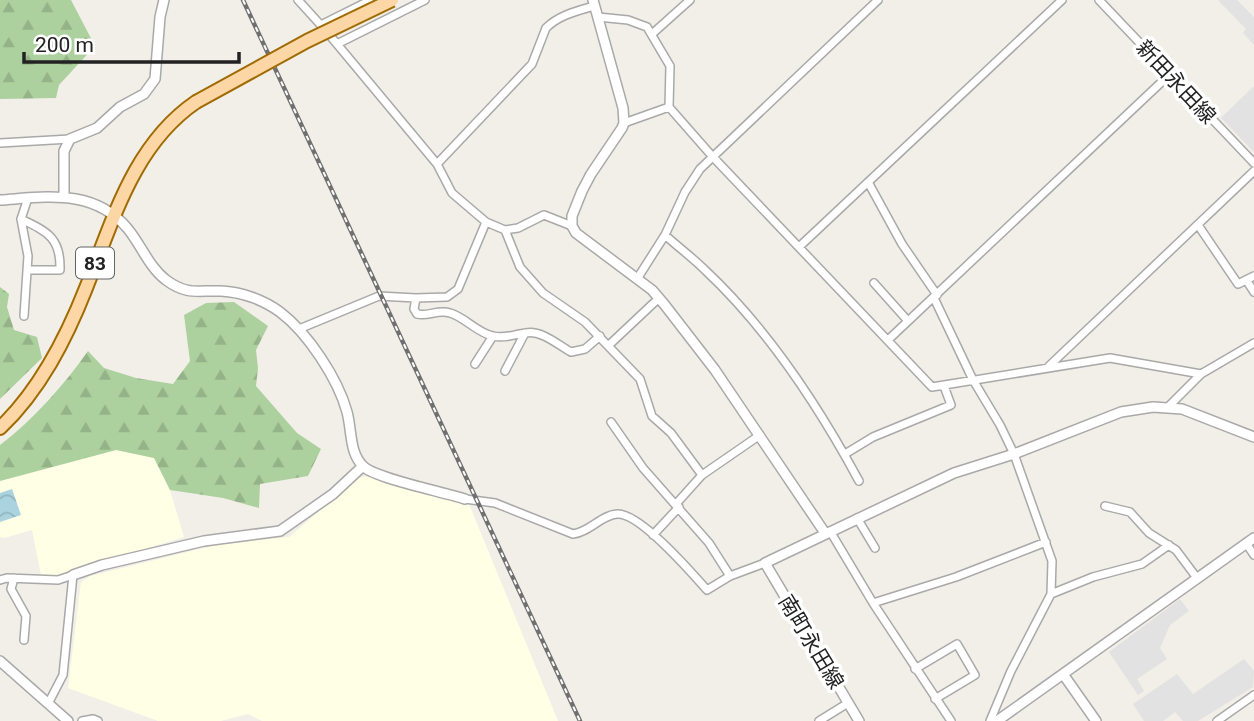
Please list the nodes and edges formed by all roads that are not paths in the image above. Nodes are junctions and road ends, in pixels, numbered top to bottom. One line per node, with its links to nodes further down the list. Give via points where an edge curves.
1 (164, 0): 18 (street, via 155,79 144,94 120,107 97,128)
2 (298, 0): 12 (street)
3 (371, 0): 12 (street)
4 (392, 0): 28 (main road, 83, bridge, via 307,41 181,113 153,143)
5 (425, 0): 14 (street)
6 (690, 0): 13 (street)
7 (878, 0): 20 (street)
8 (1062, 0): 24 (street)
9 (1099, 0): 15 (street, 新田永田線)
10 (593, 3): 11 (street); 22 (street, via 546,28 532,64)
11 (598, 17): 13 (street, via 638,22); 17 (street)
12 (321, 25): 14 (street)
13 (652, 34): 16 (street, via 670,66)
14 (337, 44): 22 (street)
15 (1169, 75): 21 (street, 新田永田線); 42 (street)
16 (668, 107): 17 (street); 20 (street)
17 (624, 123): 32 (street, via 582,191)
18 (70, 139): 19 (street); 25 (street, via 65,151)
19 (0, 144)
20 (712, 156): 34 (street, via 685,192); 35 (street)
21 (1254, 163)
22 (437, 164): 30 (street, via 452,193)
23 (1254, 171): 31 (street)
24 (868, 182): 35 (street); 42 (street)
25 (64, 196): 26 (street); 28 (street, via 96,205)
26 (28, 198): 27 (street); 29 (street)
27 (0, 200)
28 (112, 216): 47 (street, via 126,226 166,279 190,292 241,293 279,312); 62 (main road, 83, via 86,290 54,358 29,397)
29 (21, 219): 36 (street); 36 (street, via 55,239 60,258 60,271)
30 (486, 222): 33 (street); 43 (street, via 458,289 447,297)
31 (1198, 225): 39 (street, via 1238,284); 55 (street)
32 (572, 226): 33 (street, via 544,215); 38 (street)
33 (505, 230): 50 (street, via 520,267 543,293)
34 (665, 235): 38 (street); 65 (street, via 758,327)
35 (799, 247): 51 (street)
36 (28, 270): 45 (street)
37 (1254, 276): 39 (street)
38 (637, 278): 44 (street)
39 (1247, 281): 41 (street)
40 (874, 283): 46 (street)
41 (1254, 292)
42 (935, 296): 46 (street); 58 (street)
43 (416, 298): 47 (street, via 380,296); 49 (street, via 417,314 450,313)
44 (659, 298): 53 (street); 63 (street)
45 (24, 316)
46 (908, 321): 51 (street)
47 (299, 329): 67 (street, via 341,394 354,450)
48 (525, 333): 49 (street); 50 (street, via 541,334 571,352 585,349); 56 (street)
49 (493, 336): 54 (street)
50 (600, 336): 53 (street)
51 (888, 340): 59 (street, via 932,387)
52 (1254, 343): 57 (street)
53 (609, 345): 68 (street, via 640,379 652,416 671,433)
54 (475, 364)
55 (1048, 367): 57 (street, via 1110,358); 58 (street)
56 (505, 371)
57 (1200, 374): 60 (street)
58 (972, 380): 59 (street); 66 (street)
59 (944, 386): 65 (street, via 951,405)
60 (1168, 407): 64 (street); 66 (street, via 1121,412)
61 (611, 422): 71 (street, via 643,468)
62 (0, 428)
63 (760, 435): 68 (street); 74 (street)
64 (1254, 437)
65 (845, 454): 69 (street)
66 (1014, 454): 73 (street, via 954,473); 77 (street)
67 (363, 466): 70 (street); 82 (street, via 333,494 280,531 204,541)
68 (702, 475): 71 (street)
69 (859, 481)
70 (465, 499): 75 (street, via 495,503 573,534 621,513)
71 (677, 505): 75 (street); 83 (street, via 709,542)
72 (1105, 506): 78 (street, via 1130,512 1149,533)
73 (858, 518): 74 (street); 79 (street)
74 (827, 532): 81 (street); 88 (street)
75 (653, 535): 83 (street, via 707,590)
76 (1250, 540): 80 (street); 85 (street)
77 (1046, 542): 87 (street, via 1052,561); 88 (street)
78 (1170, 545): 85 (street); 87 (street, via 1142,564)
79 (875, 548)
80 (1254, 555)
81 (765, 563): 83 (street); 96 (street, 南町永田線)
82 (73, 575): 84 (street, via 58,580); 95 (street, via 63,675)
83 (730, 576)
84 (14, 578): 86 (street); 89 (street, via 11,589 26,616)
85 (1197, 578): 92 (street)
86 (0, 580)
87 (1051, 594): 103 (street)
88 (873, 603): 91 (street)
89 (24, 640)
90 (0, 661): 95 (street)
91 (915, 669): 94 (street); 94 (street, via 957,644 975,675)
92 (1063, 674): 104 (street); 105 (street)
93 (1254, 695): 106 (street)
94 (935, 699): 102 (street)
95 (49, 702): 97 (street)
96 (848, 703): 100 (street); 101 (street, 南町永田線)
97 (68, 721)
98 (82, 721): 99 (street)
99 (98, 721)
100 (819, 721)
101 (859, 721)
102 (951, 721)
103 (990, 721)
104 (997, 721)
105 (1096, 721)
106 (1217, 721)

